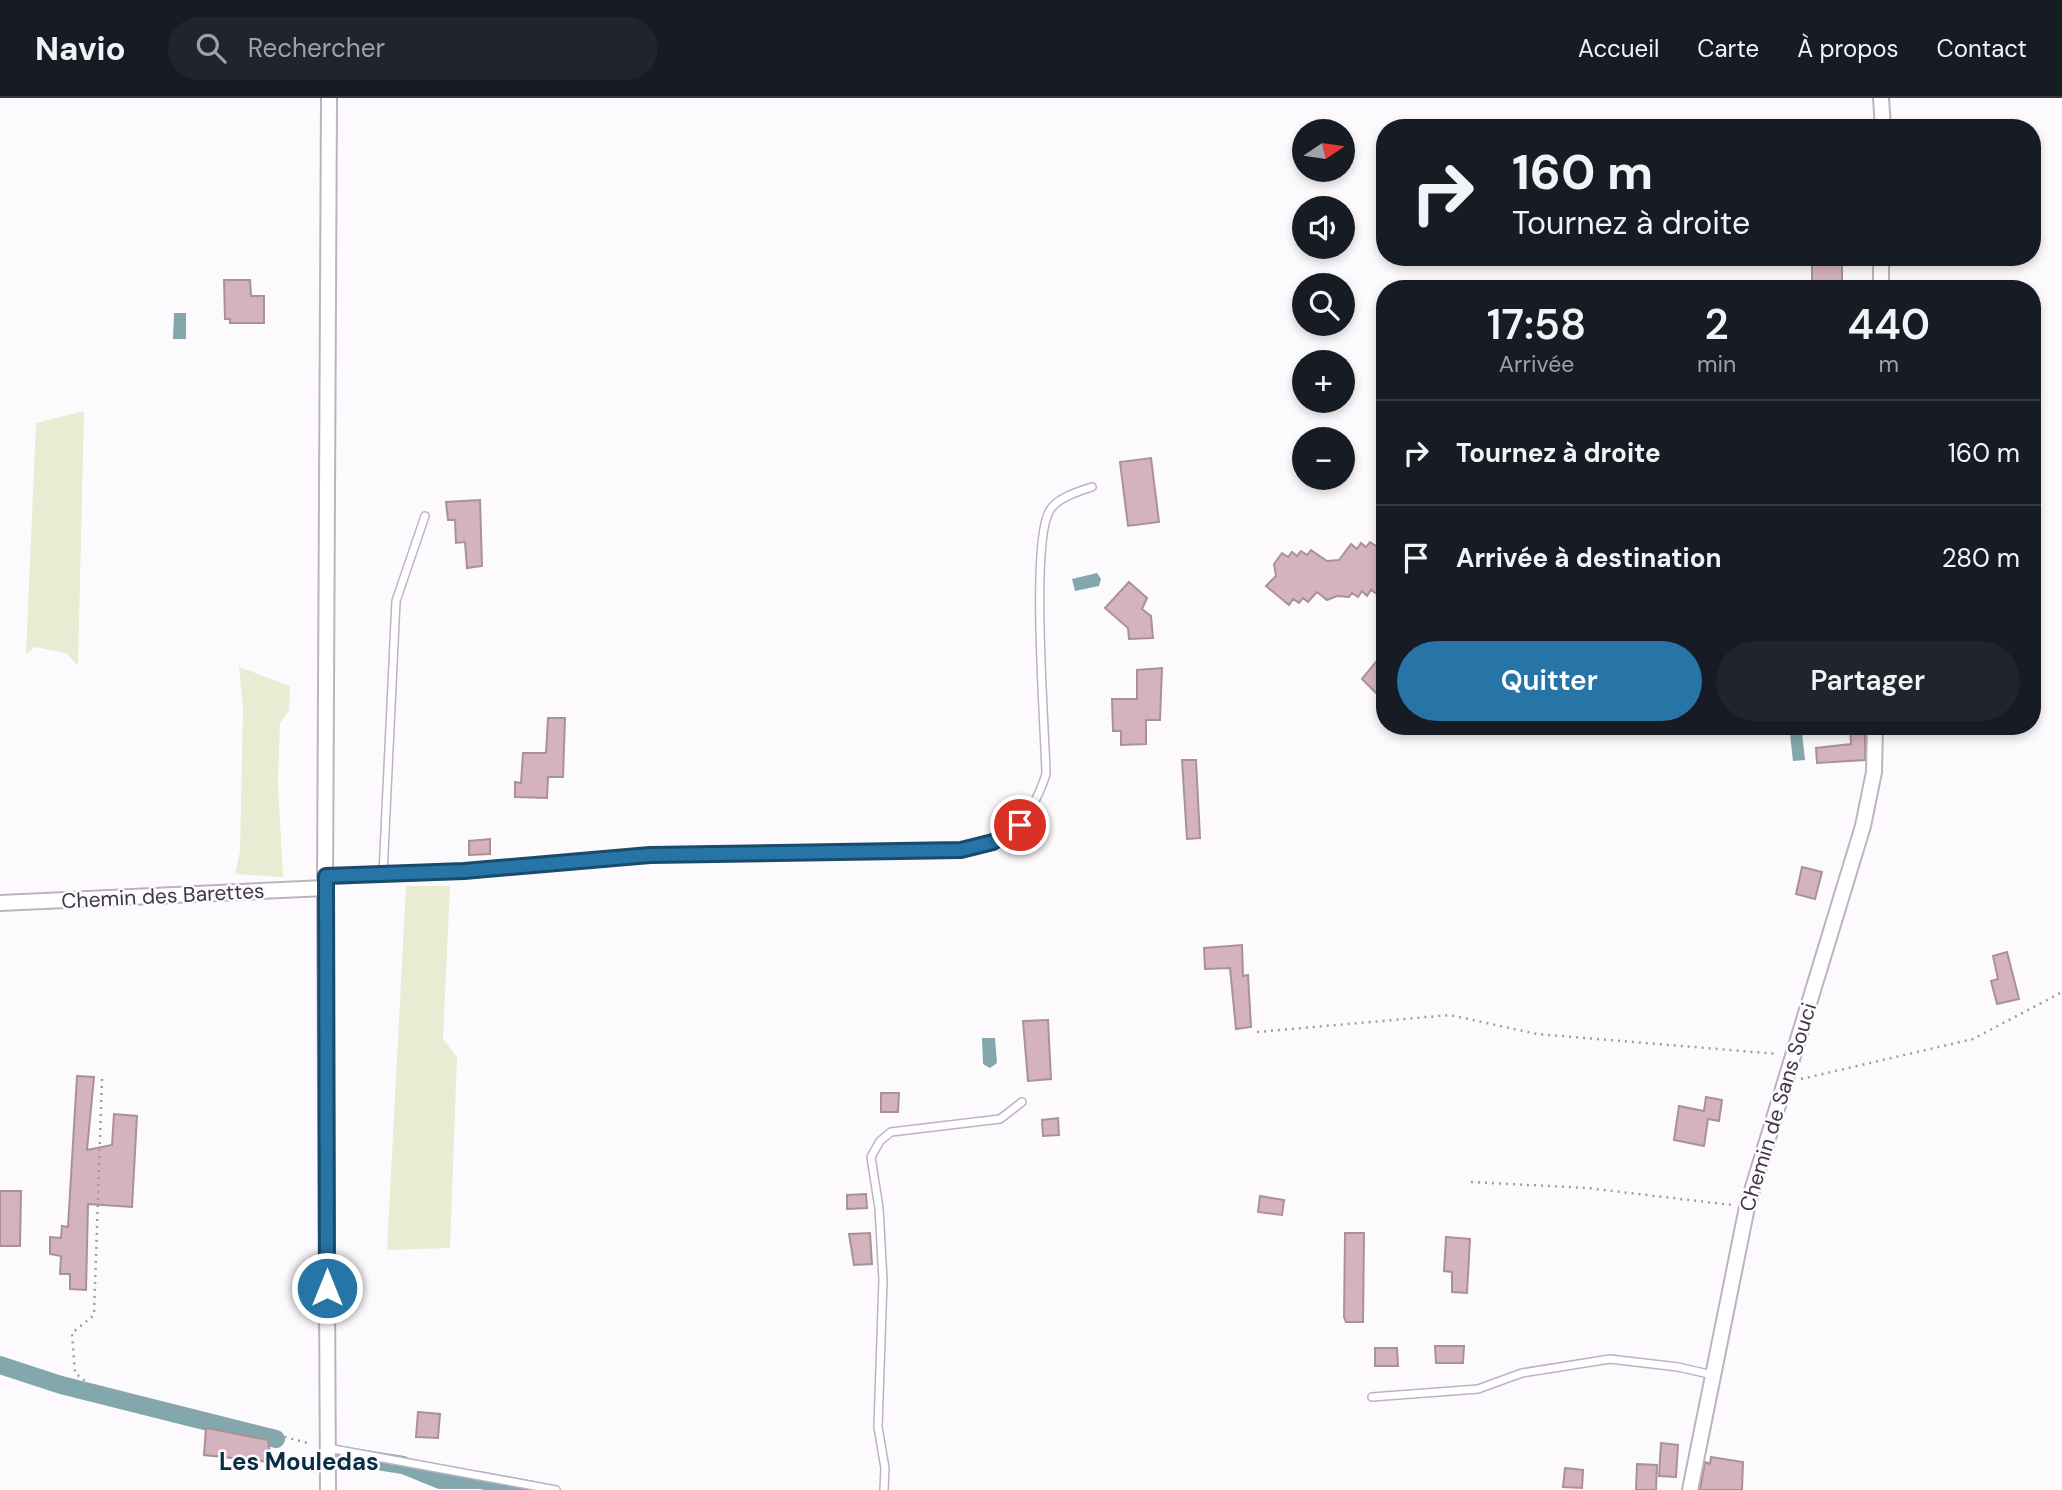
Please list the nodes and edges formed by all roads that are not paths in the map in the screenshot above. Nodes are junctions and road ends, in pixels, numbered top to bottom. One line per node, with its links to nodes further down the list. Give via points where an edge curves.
1 (329, 98): 8 (street)
2 (1881, 98): 3 (street)
3 (1882, 119)
4 (1092, 487): 7 (lane, via 1051,506 1045,518 1040,558 1046,774 1039,797 1020,825 993,842 961,850 650,855)
5 (425, 516): 7 (lane, via 396,601)
6 (1875, 735): 11 (street, Chemin de Sans Souci, via 1874,772 1863,826 1747,1207)
7 (383, 874): 8 (lane)
8 (325, 882): 9 (street, Chemin des Barettes); 13 (street)
9 (0, 904)
10 (1021, 1102): 16 (lane, via 1000,1119 891,1132 872,1157 883,1280 878,1427)
11 (1713, 1375): 12 (lane, via 1610,1359 1522,1373 1478,1389); 17 (street, Chemin de Sans Souci)
12 (1372, 1397)
13 (328, 1448): 14 (street); 15 (lane)
14 (328, 1490)
15 (556, 1490)
16 (884, 1490)
17 (1690, 1490)

